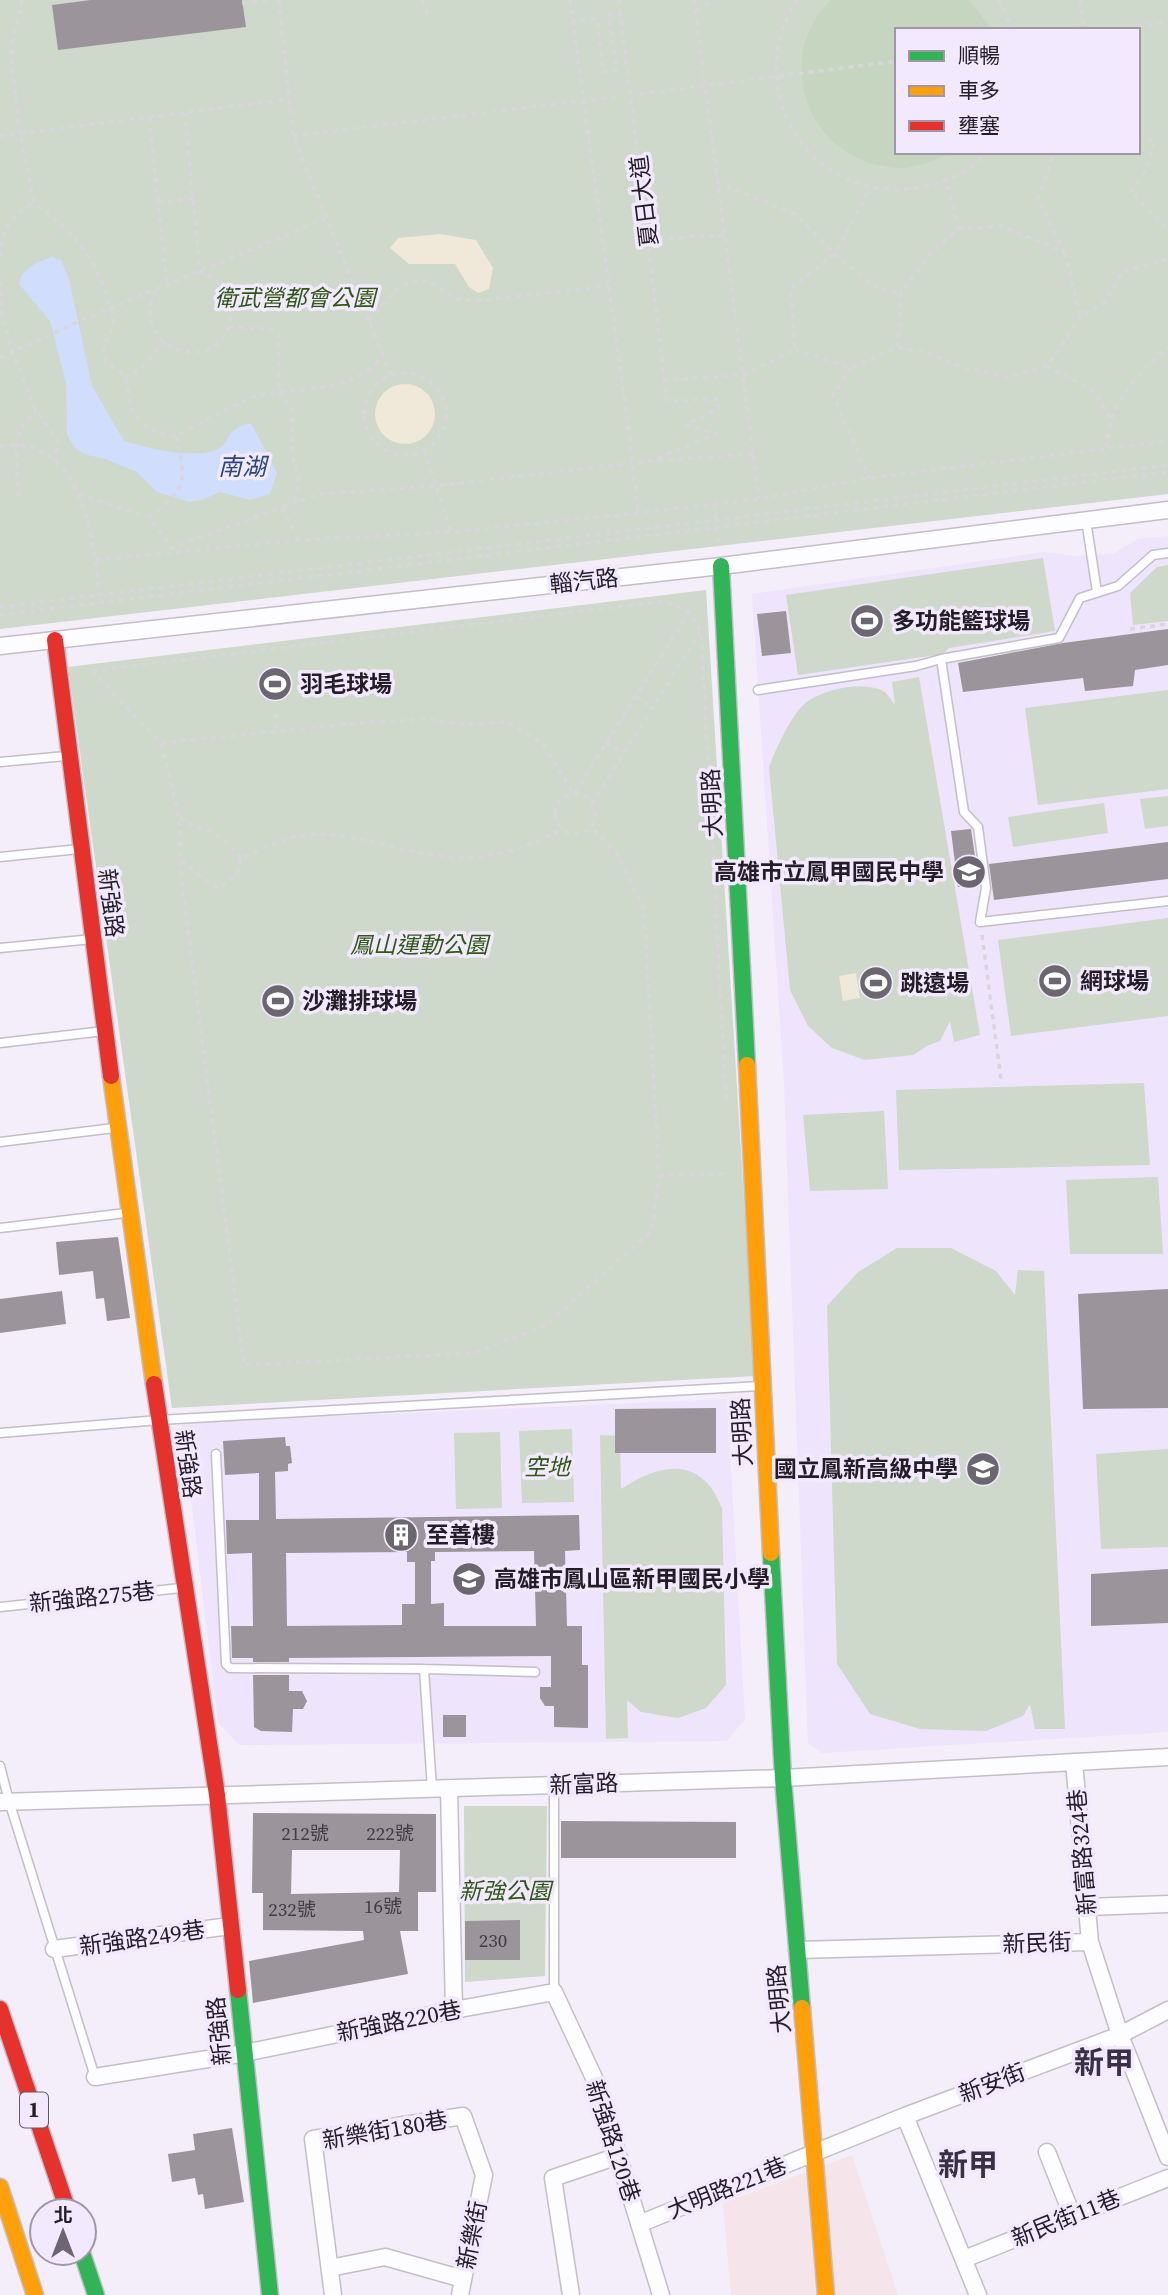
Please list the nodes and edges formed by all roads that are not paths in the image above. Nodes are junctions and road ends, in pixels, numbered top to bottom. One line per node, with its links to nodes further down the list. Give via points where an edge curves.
1 (1168, 510): 2 (street, 輜汽路)
2 (1086, 520): 4 (street, 輜汽路); 5 (lane)
3 (1168, 553): 5 (lane, via 1153,555 1118,586)
4 (721, 566): 6 (street, 輜汽路); 23 (main road, 大明路)
5 (1097, 592): 8 (lane, via 1080,598 1059,638)
6 (55, 640): 7 (street, 輜汽路); 10 (main road, 新強路)
7 (0, 646)
8 (941, 659): 9 (lane); 14 (lane, via 964,812 978,827 986,888 980,922)
9 (758, 690)
10 (69, 755): 11 (lane); 12 (main road, 新強路)
11 (0, 762)
12 (82, 849): 13 (lane); 15 (main road, 新強路)
13 (0, 857)
14 (1168, 901)
15 (93, 939): 16 (lane); 17 (main road, 新強路)
16 (0, 948)
17 (104, 1031): 18 (lane); 19 (main road, 新強路)
18 (0, 1043)
19 (117, 1127): 20 (lane); 21 (main road, 新強路)
20 (0, 1142)
21 (129, 1213): 22 (lane); 24 (main road, 新強路)
22 (0, 1228)
23 (763, 1386): 24 (lane); 34 (main road, 大明路)
24 (159, 1420): 25 (lane); 27 (main road, 新強路)
25 (0, 1433)
26 (216, 1454): 29 (lane, via 226,1664 230,1668)
27 (184, 1588): 28 (lane, 新強路275巷); 38 (main road, 新強路)
28 (0, 1607)
29 (424, 1669): 30 (lane); 37 (lane)
30 (535, 1672)
31 (1168, 1757): 32 (street, 新富路)
32 (1074, 1762): 34 (street, 新富路); 41 (street, 新富路324巷)
33 (0, 1766): 39 (lane)
34 (783, 1778): 35 (street, 新富路); 45 (main road, 大明路)
35 (554, 1785): 36 (street, 新富路); 46 (lane)
36 (449, 1788): 37 (street, 新富路); 48 (street)
37 (432, 1789): 38 (street, 新富路)
38 (217, 1796): 39 (street, 新富路); 42 (main road, 新強路)
39 (4, 1802): 44 (lane)
40 (1168, 1904): 41 (street)
41 (1087, 1907): 43 (street, 新富路324巷)
42 (230, 1926): 44 (street, 新強路249巷); 51 (main road, 新強路)
43 (1090, 1942): 45 (street, 新民街); 50 (street, 新民街)
44 (54, 1949): 52 (lane)
45 (797, 1950): 54 (main road, 大明路)
46 (554, 1992): 48 (street, 新強路220巷); 57 (street, 新強路120巷, via 594,2080)
47 (0, 2008): 61 (main road, 1)
48 (454, 2010): 51 (street, 新強路220巷)
49 (1168, 2010): 50 (street, 新安街)
50 (1121, 2035): 53 (street, 新安街); 56 (street, 新民街)
51 (245, 2053): 52 (street, 新強路220巷); 70 (main road, 新強路)
52 (95, 2077)
53 (905, 2116): 54 (street, 新安街); 64 (street)
54 (814, 2152): 63 (street, 大明路221巷); 74 (main road, 大明路)
55 (1046, 2152): 62 (street)
56 (1167, 2152)
57 (618, 2156): 63 (street, 新強路120巷); 72 (street, via 553,2178)
58 (484, 2175): 66 (street, 新樂街180巷, via 463,2116 313,2139); 67 (street, 新樂街)
59 (1168, 2178): 62 (street, 新民街11巷)
60 (0, 2187): 68 (main road)
61 (63, 2197)
62 (1072, 2215): 64 (street, 新民街11巷)
63 (639, 2224): 73 (street, 新強路120巷)
64 (964, 2259): 75 (street)
65 (87, 2267): 69 (main road)
66 (330, 2268): 67 (street, via 386,2257); 71 (street, 新樂街180巷)
67 (462, 2287)
68 (35, 2295)
69 (96, 2295)
70 (270, 2295)
71 (333, 2295)
72 (571, 2295)
73 (661, 2295)
74 (826, 2295)
75 (978, 2295)

